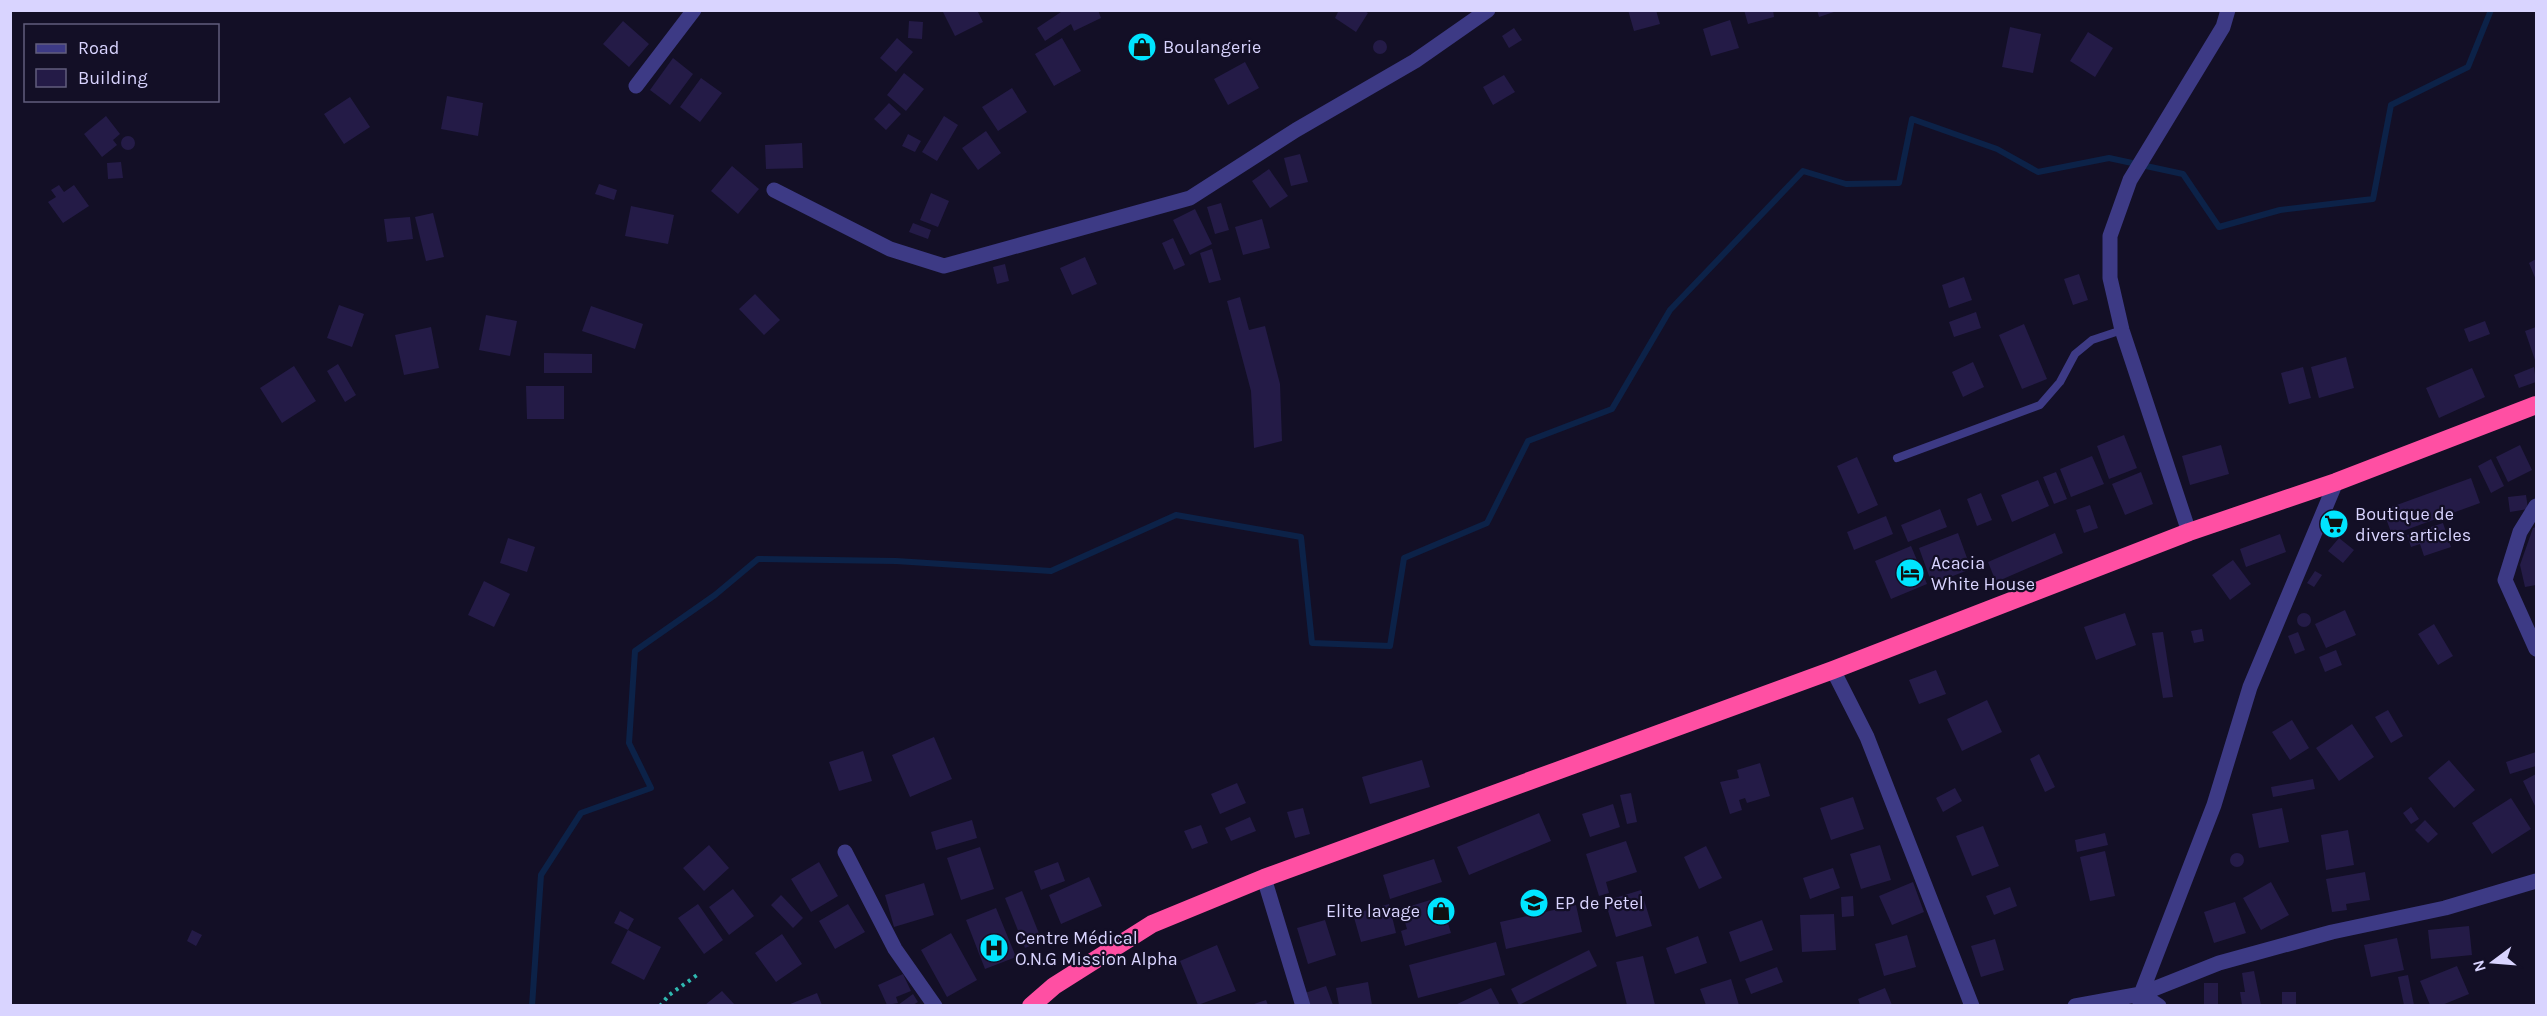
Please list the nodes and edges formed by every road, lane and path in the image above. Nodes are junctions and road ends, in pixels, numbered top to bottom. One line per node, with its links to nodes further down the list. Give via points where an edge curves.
1 (694, 10): 4 (street)
2 (1488, 10): 5 (street, via 1415,61 1190,198 944,266 890,249)
3 (2228, 10): 6 (street, via 2223,27 2130,180 2110,236 2110,278)
4 (636, 86)
5 (774, 190)
6 (2122, 330): 8 (lane, via 2092,340 2075,354 2060,382 2040,405); 11 (street)
7 (2536, 405): 9 (highway)
8 (1897, 458)
9 (2336, 482): 11 (highway); 18 (street, via 2250,687 2214,805)
10 (2536, 506): 12 (street, via 2520,532 2505,580)
11 (2189, 532): 13 (highway)
12 (2536, 649)
13 (1833, 670): 15 (highway); 23 (street, via 1867,737)
14 (845, 852): 20 (street, via 895,949)
15 (1264, 878): 21 (highway, via 1152,924); 22 (street)
16 (2536, 880): 18 (street, via 2445,908 2332,932 2219,963)
17 (700, 973): 19 (path)
18 (2141, 1000): 24 (street); 25 (street)
19 (660, 1005)
20 (935, 1005)
21 (1031, 1005)
22 (1303, 1005)
23 (1972, 1005)
24 (2075, 1005)
25 (2159, 1005)

